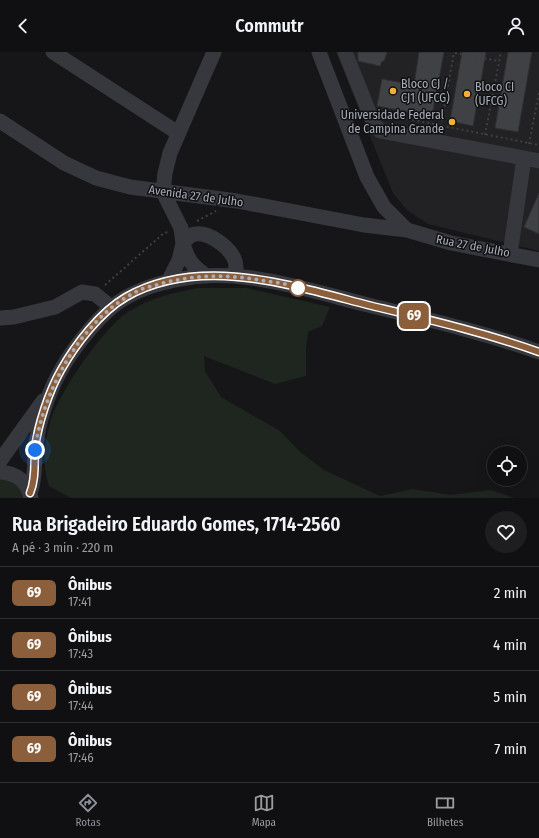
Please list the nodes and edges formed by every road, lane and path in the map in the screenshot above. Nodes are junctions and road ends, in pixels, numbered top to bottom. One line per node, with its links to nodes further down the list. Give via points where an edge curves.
1 (53, 52): 12 (street)
2 (214, 52): 12 (street)
3 (319, 52): 21 (street, via 367,177 384,207)
4 (344, 52): 9 (street)
5 (454, 52): 7 (path); 11 (path)
6 (501, 52): 7 (path)
7 (499, 61): 13 (path)
8 (539, 92): 14 (path)
9 (368, 111): 11 (path); 16 (street, via 380,130)
10 (0, 121): 18 (street, Avenida 27 de Julho, via 64,163 96,178)
11 (441, 126): 13 (path)
12 (178, 132): 18 (street, via 165,173)
13 (485, 135): 14 (path)
14 (530, 144): 15 (path)
15 (539, 146)
16 (524, 158): 17 (street); 23 (street)
17 (539, 161)
18 (164, 192): 20 (street); 21 (street, Avenida 27 de Julho, via 237,201 364,225)
19 (216, 212): 20 (path)
20 (182, 228): 22 (street); 28 (path, via 164,233)
21 (407, 230): 23 (street, Rua 27 de Julho, via 451,243)
22 (183, 244): 25 (street, via 193,265); 26 (street, via 187,238 195,234 210,237 224,244 233,255 236,267); 27 (street, via 179,260)
23 (510, 254): 24 (street, Rua 27 de Julho)
24 (539, 260)
25 (206, 276): 26 (street); 27 (street)
26 (233, 276): 31 (street, via 291,286 409,314 478,332)
27 (168, 282): 29 (street, via 144,288)
28 (95, 294): 29 (street); 30 (street, via 82,292 55,307)
29 (111, 307): 32 (street, via 76,347)
30 (0, 318)
31 (539, 352)
32 (50, 392): 33 (street); 35 (street, via 37,438)
33 (0, 461)
34 (0, 472): 35 (street, via 15,475 22,480)
35 (31, 496)

